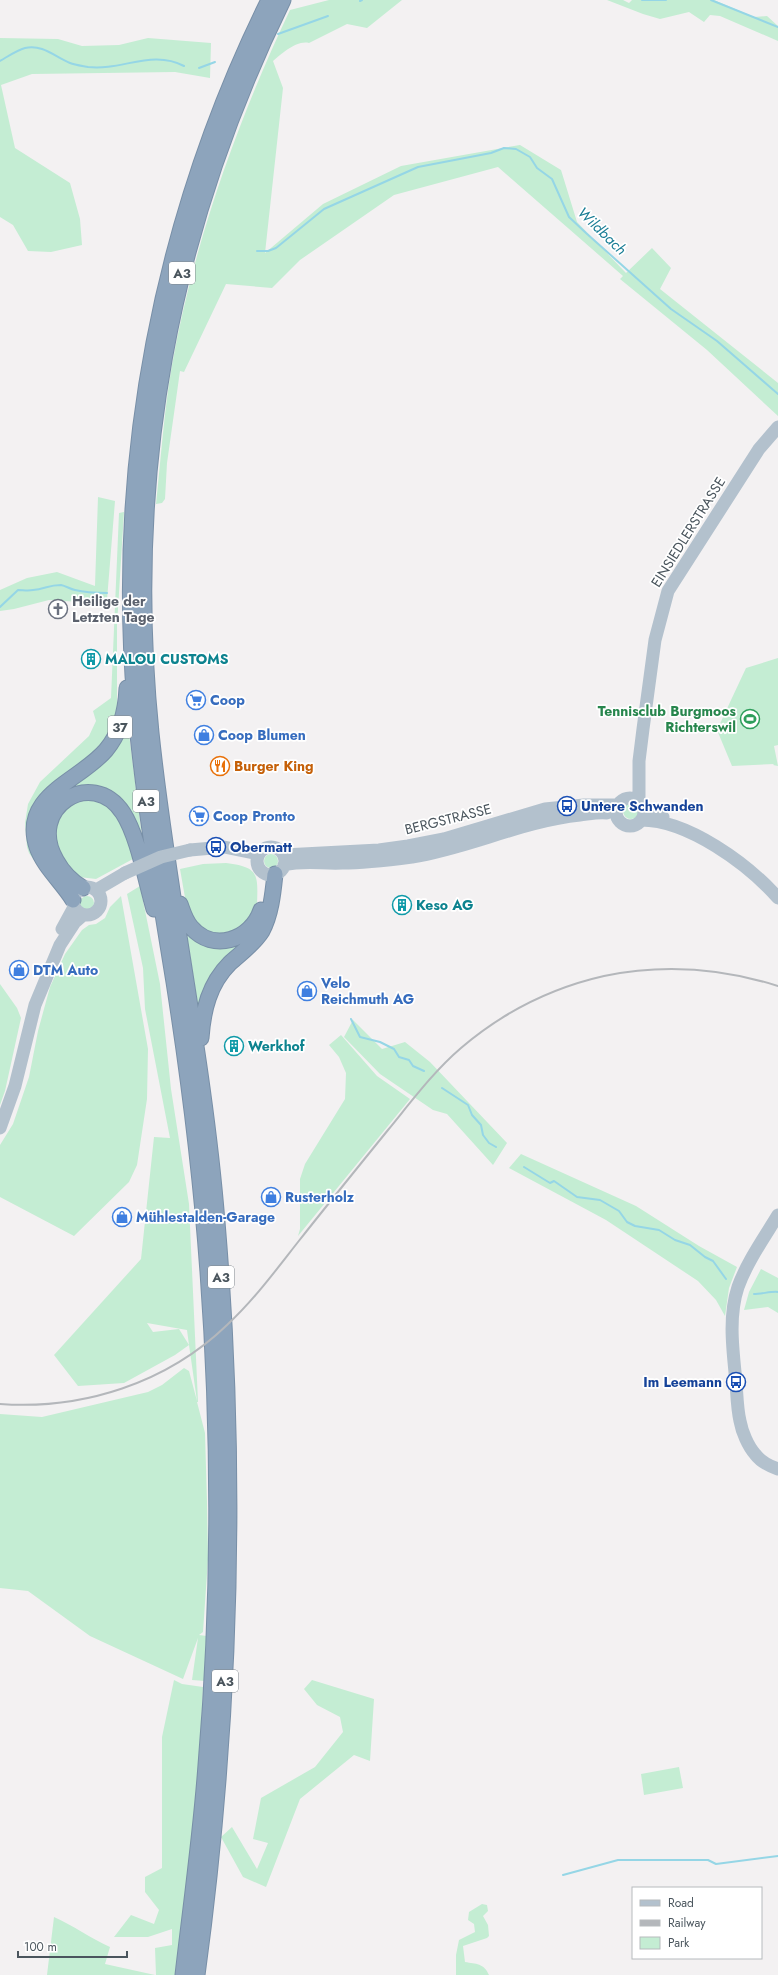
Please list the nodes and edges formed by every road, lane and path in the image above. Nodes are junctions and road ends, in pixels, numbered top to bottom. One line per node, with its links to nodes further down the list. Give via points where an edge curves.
1 (269, 0): 4 (highway, A3, via 231,82 205,150 180,230 160,309 146,381 135,470 130,555)
2 (283, 0): 9 (highway, A3, via 240,96 202,203 185,258 155,410 144,531 144,637 152,742)
3 (778, 427): 5 (main road, EINSIEDLERSTRASSE, via 760,449 668,591 655,640)
4 (130, 617): 13 (highway, 37, via 126,698 119,729 97,759 48,796 40,808 36,821 36,839 41,855); 14 (highway, A3, via 137,728)
5 (639, 761): 6 (main road, EINSIEDLERSTRASSE); 7 (main road, EINSIEDLERSTRASSE)
6 (620, 806): 7 (main road, BERGSTRASSE, via 632,798); 7 (main road, BERGSTRASSE, via 621,821 627,825 635,824); 8 (main road, BERGSTRASSE, via 594,813 535,822 463,845 412,857 376,861 303,861)
7 (641, 810): 10 (main road, BERGSTRASSE, via 685,823 725,842 756,865); 12 (main road, BERGSTRASSE, via 654,821 686,831 708,842 756,875)
8 (270, 864): 9 (highway, via 258,918 239,938 226,941 206,938 192,928); 11 (main road, BERGSTRASSE, bridge, via 235,848 216,847 191,854 162,857); 15 (highway, via 269,911 262,930 253,943 222,972 209,994 203,1018)
9 (170, 876): 15 (highway, A3)
10 (778, 889)
11 (93, 893): 13 (main road, BERGSTRASSE, via 77,891); 13 (main road, BERGSTRASSE, via 98,911 91,915); 14 (highway, via 72,881 57,861 49,845 47,832 50,817 60,804 75,795 89,793 110,800 123,813 128,823)
12 (778, 898)
13 (77, 907): 16 (main road, BERGSTRASSE, via 75,922 60,945 35,1005 15,1086)
14 (174, 984): 19 (highway, A3, via 194,1130 208,1272 216,1499 215,1610 207,1754 196,1878)
15 (200, 1069): 20 (highway, A3, via 217,1217 223,1297 230,1501 229,1608 220,1767)
16 (0, 1128)
17 (778, 1215): 18 (main road, via 738,1287 734,1300 733,1340 737,1402 742,1428 755,1454 762,1461)
18 (778, 1469)
19 (183, 1975)
20 (197, 1975)

